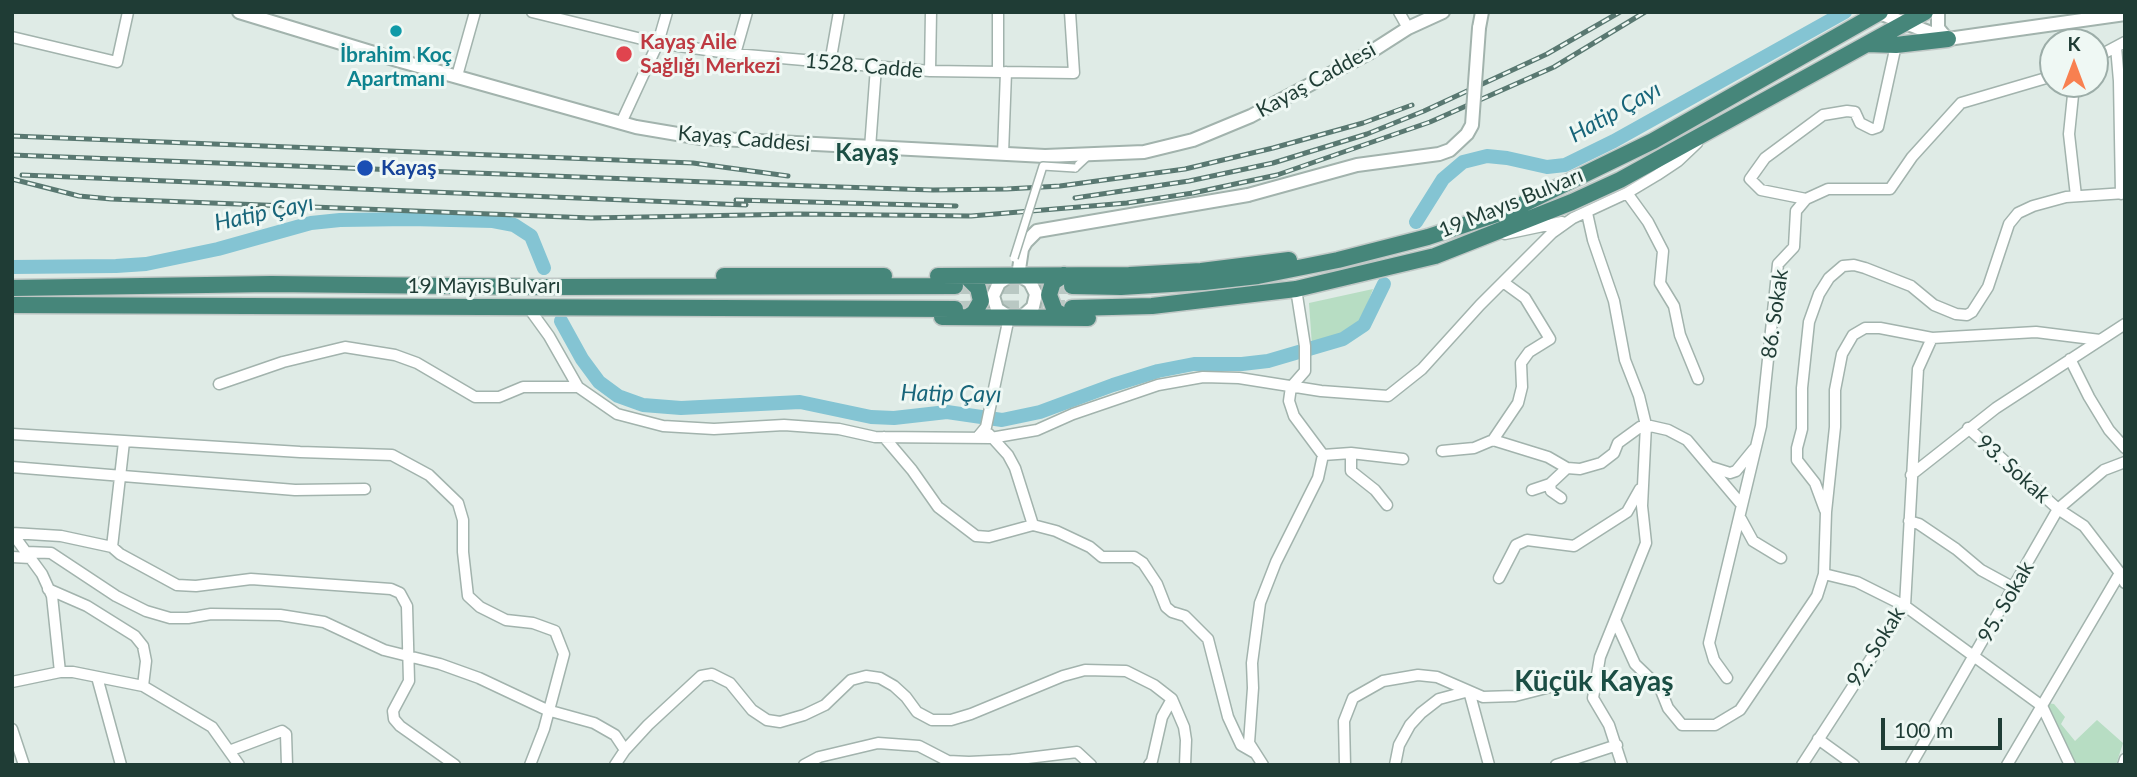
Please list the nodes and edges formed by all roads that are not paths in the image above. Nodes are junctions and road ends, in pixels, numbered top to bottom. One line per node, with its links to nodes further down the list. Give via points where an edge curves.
1 (128, 12): 22 (street, via 117,62)
2 (475, 12): 33 (street)
3 (532, 12): 19 (street, 1528. Cadde)
4 (667, 12): 24 (street)
5 (747, 12): 28 (street)
6 (839, 12): 29 (street)
7 (931, 12): 31 (street)
8 (998, 12): 32 (street)
9 (1070, 12): 32 (street, 1528. Cadde, via 1074,73)
10 (1399, 12): 21 (street)
11 (1443, 12): 21 (street, Kayaş Caddesi)
12 (1482, 12): 51 (street, bridge, via 1472,125 1450,150 1357,165 1248,195 1037,231 1026,242)
13 (1880, 12): 20 (street); 55 (highway, 19 Mayıs Bulvarı, via 1653,141 1515,208 1442,233 1365,250 1201,271)
14 (1925, 12): 20 (highway, 19 Mayıs Bulvarı)
15 (1938, 12): 23 (street, via 1938,28)
16 (241, 13): 33 (street, Kayaş Caddesi)
17 (2125, 14): 18 (street)
18 (2107, 15): 23 (street)
19 (570, 17): 24 (street, 1528. Cadde)
20 (1906, 23): 23 (street); 25 (highway, 19 Mayıs Bulvarı)
21 (1408, 28): 40 (street, Kayaş Caddesi, via 1223,129 1171,147)
22 (12, 37)
23 (1948, 39): 27 (highway)
24 (658, 43): 28 (street, 1528. Cadde); 36 (street)
25 (1865, 44): 27 (highway); 37 (highway, 19 Mayıs Bulvarı)
26 (2120, 44): 42 (street)
27 (1896, 45): 44 (street, via 1878,127 1860,122 1855,112 1823,115 1765,158 1750,179 1761,190)
28 (735, 54): 29 (street, 1528. Cadde)
29 (830, 63): 30 (street, 1528. Cadde)
30 (876, 67): 31 (street, 1528. Cadde); 38 (street)
31 (930, 71): 32 (street, 1528. Cadde)
32 (1002, 72): 39 (street)
33 (457, 76): 36 (street, Kayaş Caddesi)
34 (2039, 80): 44 (street, via 1961,103 1890,189 1828,189)
35 (2073, 98): 43 (street, via 2069,134)
36 (621, 123): 38 (street, Kayaş Caddesi, via 701,138)
37 (1715, 126): 41 (street, via 1678,161); 48 (highway, 19 Mayıs Bulvarı, via 1620,180)
38 (870, 148): 39 (street, Kayaş Caddesi)
39 (1003, 154): 40 (street, Kayaş Caddesi)
40 (1090, 155): 51 (street, bridge, via 1076,167 1040,165 1017,231)
41 (1627, 193): 45 (street); 71 (street, via 1663,251 1660,283 1674,306)
42 (2123, 194): 43 (street, 86. Sokak)
43 (2076, 196): 104 (street, 86. Sokak, via 2018,213 2009,224 1987,287 1967,315 1934,305 1911,286 1866,268 1843,266 1829,278 1809,322 1797,448 1797,460 1815,483)
44 (1806, 199): 84 (street, 86. Sokak, via 1796,211 1794,247 1778,264)
45 (1587, 212): 46 (street); 76 (street)
46 (1573, 218): 47 (street); 50 (street)
47 (1531, 230): 48 (street); 50 (street)
48 (1484, 238): 49 (highway, 19 Mayıs Bulvarı)
49 (1452, 249): 52 (highway, 19 Mayıs Bulvarı); 52 (highway, via 1438,259)
50 (1536, 249): 56 (street)
51 (1016, 270): 54 (highway, 19 Mayıs Bulvarı); 55 (highway, 19 Mayıs Bulvarı); 66 (street, via 1036,294 1033,307); 66 (street, via 999,283 993,296 998,309)
52 (1371, 277): 59 (highway, 19 Mayıs Bulvarı)
53 (12, 281): 58 (highway)
54 (961, 281): 58 (highway, 19 Mayıs Bulvarı); 64 (highway, via 978,288 981,301 974,313)
55 (1068, 281): 65 (highway, via 1053,282 1049,295 1055,311)
56 (1503, 282): 74 (street, via 1422,369 1388,396); 82 (street, via 1525,298 1550,339 1521,363 1518,403)
57 (12, 288): 58 (highway, 19 Mayıs Bulvarı)
58 (82, 288)
59 (1297, 294): 65 (highway, 19 Mayıs Bulvarı, via 1231,309 1153,317); 74 (street, via 1306,346 1305,371)
60 (12, 305): 61 (highway, 19 Mayıs Bulvarı)
61 (72, 305): 62 (highway, 19 Mayıs Bulvarı); 63 (highway)
62 (528, 307): 64 (highway, 19 Mayıs Bulvarı); 73 (street)
63 (12, 311)
64 (962, 313): 66 (highway, 19 Mayıs Bulvarı)
65 (1069, 313): 66 (highway, 19 Mayıs Bulvarı)
66 (1016, 317): 75 (street)
67 (2125, 324): 69 (street)
68 (1932, 338): 69 (street, via 2036,332); 94 (street, 92. Sokak, via 1918,369); 104 (street, via 1880,328 1865,328 1853,335 1842,354 1835,390)
69 (2100, 340): 70 (street)
70 (2070, 359): 77 (street); 85 (street, via 2109,430)
71 (1698, 379)
72 (219, 384): 73 (street, via 345,347 417,363 475,397 499,397 523,387)
73 (578, 387): 79 (street, via 617,414 663,426 784,425)
74 (1291, 387): 81 (street, via 1215,377 1158,385 1037,430); 88 (street, via 1294,416)
75 (987, 422): 80 (street); 81 (street)
76 (1646, 425): 91 (street, via 1687,440); 93 (street, via 1618,443 1601,463); 96 (street)
77 (1968, 428): 94 (street); 103 (street, 93. Sokak)
78 (12, 434): 83 (street)
79 (884, 438): 80 (street); 107 (street, via 938,507 976,536 989,537)
80 (977, 438): 81 (street)
81 (991, 438): 107 (street, via 1015,468)
82 (1493, 440): 86 (street, via 1474,448); 93 (street, via 1548,457)
83 (124, 442): 95 (street); 132 (street, via 392,455 429,475 458,503 468,596 506,620 555,631 564,654)
84 (1755, 447): 91 (street, via 1736,471); 101 (street, 86. Sokak)
85 (2125, 448)
86 (1442, 451)
87 (1351, 453): 88 (street); 89 (street); 102 (street, via 1351,471)
88 (1323, 455): 138 (street, via 1318,478 1260,603 1249,743)
89 (1403, 459)
90 (2125, 462): 103 (street, 95. Sokak, via 2104,470)
91 (1707, 466): 101 (street)
92 (12, 467): 95 (street)
93 (1567, 468): 97 (street)
94 (1911, 475): 106 (street, 92. Sokak)
95 (121, 476): 98 (street, via 295,489); 109 (street)
96 (1644, 479): 115 (street, via 1619,520 1574,547 1527,540 1516,545); 120 (street, via 1646,543)
97 (1550, 484): 99 (street); 100 (street)
98 (365, 489)
99 (1532, 490)
100 (1560, 498)
101 (1741, 504): 105 (street, 86. Sokak)
102 (1387, 505)
103 (2058, 509): 113 (street, 93. Sokak, via 2084,526); 117 (street, 95. Sokak)
104 (1826, 512): 114 (street)
105 (1741, 519): 112 (street, via 1753,541); 125 (street, 86. Sokak, via 1709,643)
106 (1909, 521): 117 (street); 119 (street, 92. Sokak)
107 (1033, 524): 138 (street, via 1090,547 1102,557 1134,557 1143,563 1166,607 1185,616 1208,639 1228,717 1241,746)
108 (12, 533): 109 (street, via 61,536); 110 (street)
109 (112, 547): 121 (street, via 177,585 251,579 391,589 400,593 407,606)
110 (29, 555): 111 (street); 118 (street); 121 (street, via 51,553 146,611 188,618 280,615 324,622 384,650)
111 (12, 557)
112 (1781, 558)
113 (2120, 573): 116 (street, 93. Sokak); 131 (street)
114 (1824, 574): 119 (street, via 1857,582); 120 (street, via 1817,596 1740,710 1715,725 1682,725 1660,688 1635,664)
115 (1499, 578)
116 (2125, 583)
117 (2014, 588): 122 (street, 95. Sokak)
118 (48, 589): 123 (street); 128 (street, via 87,606 135,636 146,661)
119 (1905, 606): 122 (street); 134 (street, 92. Sokak)
120 (1615, 620): 126 (street)
121 (408, 655): 132 (street, via 475,677); 144 (street, via 409,681 393,711 394,719)
122 (1974, 656): 131 (street); 159 (street, 95. Sokak)
123 (60, 671): 124 (street); 127 (street)
124 (97, 677): 128 (street); 141 (street)
125 (1727, 678)
126 (1596, 681): 129 (street, via 1515,696 1483,697); 135 (street, via 1593,698)
127 (12, 682)
128 (143, 686): 137 (street, via 212,727)
129 (1469, 691): 152 (street, via 1437,677 1418,675 1383,681 1353,698 1344,722); 153 (street, via 1439,699 1421,713 1399,745); 154 (street)
130 (1172, 699): 136 (street, via 1126,671 1085,670 971,714 932,720 917,712 894,686 866,676 851,680 825,705 780,722 752,710 730,683 712,674 701,676); 149 (street); 150 (street, via 1184,727)
131 (2042, 706): 160 (street); 161 (street)
132 (547, 710): 136 (street, via 594,723 615,735); 145 (street)
133 (12, 729): 140 (street)
134 (1818, 738): 157 (street, 92. Sokak); 158 (street)
135 (1617, 745): 155 (street); 156 (street)
136 (625, 750): 146 (street)
137 (229, 751): 142 (street); 143 (street, via 282,731 286,734)
138 (1255, 753): 151 (street)
139 (2125, 759): 162 (street)
140 (24, 765)
141 (121, 765)
142 (239, 765)
143 (287, 765)
144 (456, 765)
145 (530, 765)
146 (615, 765)
147 (804, 765): 148 (street, via 845,750 891,743 919,746 948,761 1077,752)
148 (1091, 765)
149 (1149, 765)
150 (1185, 765)
151 (1263, 765)
152 (1345, 765)
153 (1395, 765)
154 (1489, 765)
155 (1556, 765)
156 (1622, 765)
157 (1802, 765)
158 (1854, 765)
159 (1910, 765)
160 (2007, 765)
161 (2070, 765)
162 (2123, 765)

